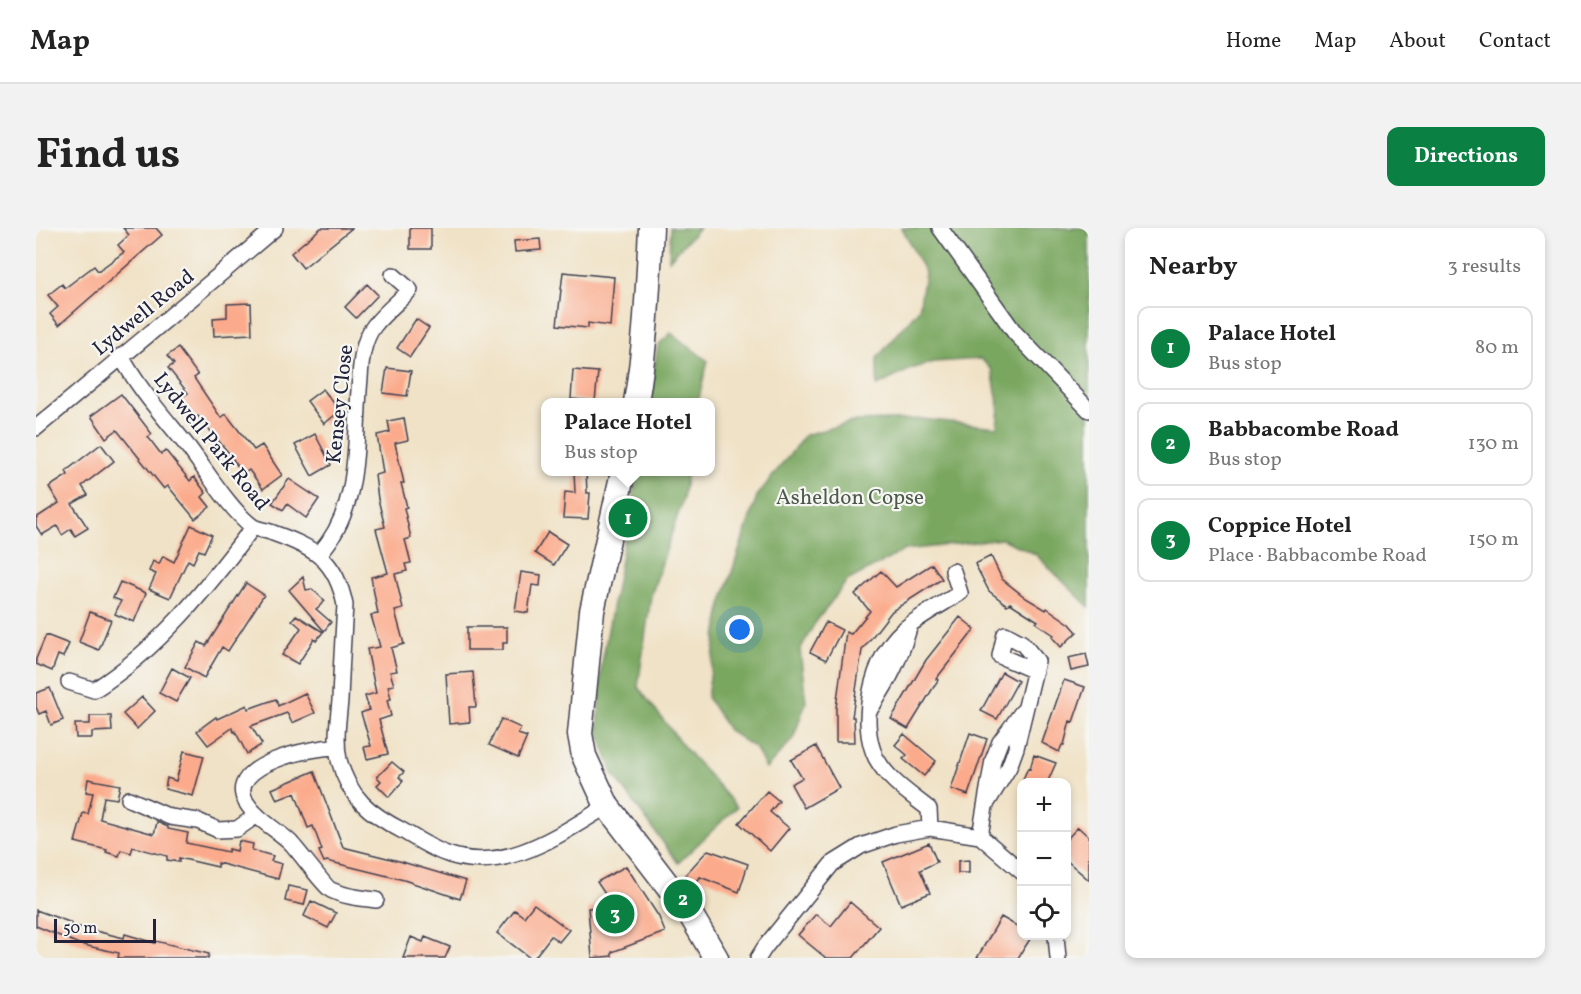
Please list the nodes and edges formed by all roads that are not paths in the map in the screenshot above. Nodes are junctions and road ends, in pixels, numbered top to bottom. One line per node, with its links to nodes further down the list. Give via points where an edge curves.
1 (275, 228): 5 (street, Lydwell Road)
2 (651, 228): 6 (main road, via 645,339)
3 (940, 228): 7 (street, via 1015,333)
4 (393, 275): 11 (street, Kensey Close, via 410,290 373,326 365,344 350,495 330,543)
5 (121, 356): 8 (street, Lydwell Road); 10 (street, Lydwell Park Road, via 157,411)
6 (637, 398)
7 (1089, 410)
8 (36, 428)
9 (622, 476): 28 (main road, via 592,611 580,734 584,756)
10 (253, 527): 11 (street, Lydwell Park Road); 19 (street, via 198,599 120,674 94,690)
11 (319, 554): 23 (street, Lydwell Park Road, via 342,587 345,606)
12 (953, 571): 13 (street, via 965,597)
13 (910, 625): 14 (street); 15 (street)
14 (886, 650): 15 (street); 17 (street)
15 (902, 655): 18 (street)
16 (1035, 671): 20 (street)
17 (875, 674): 18 (street); 21 (street)
18 (891, 678): 21 (street)
19 (69, 682)
20 (1025, 707): 22 (street); 24 (street)
21 (869, 711): 31 (street, via 876,758 896,784 929,809)
22 (1000, 742): 24 (street); 25 (street)
23 (337, 747): 28 (street, Lydwell Park Road, via 355,796 377,818 448,854 476,860 518,854); 30 (street, via 291,754 257,769 243,788 246,801)
24 (1016, 748): 26 (street)
25 (993, 760): 26 (street); 29 (street)
26 (1008, 767): 29 (street)
27 (129, 799): 30 (street, via 170,817 198,821 218,830 237,829)
28 (607, 806): 36 (main road, via 692,917)
29 (985, 806): 32 (street)
30 (257, 814): 34 (street, via 301,853 329,890)
31 (930, 828): 32 (street); 37 (street, via 861,846 832,864)
32 (980, 836): 33 (street)
33 (1017, 868)
34 (376, 900)
35 (1056, 940): 38 (street)
36 (716, 958)
37 (759, 958)
38 (1058, 958)

